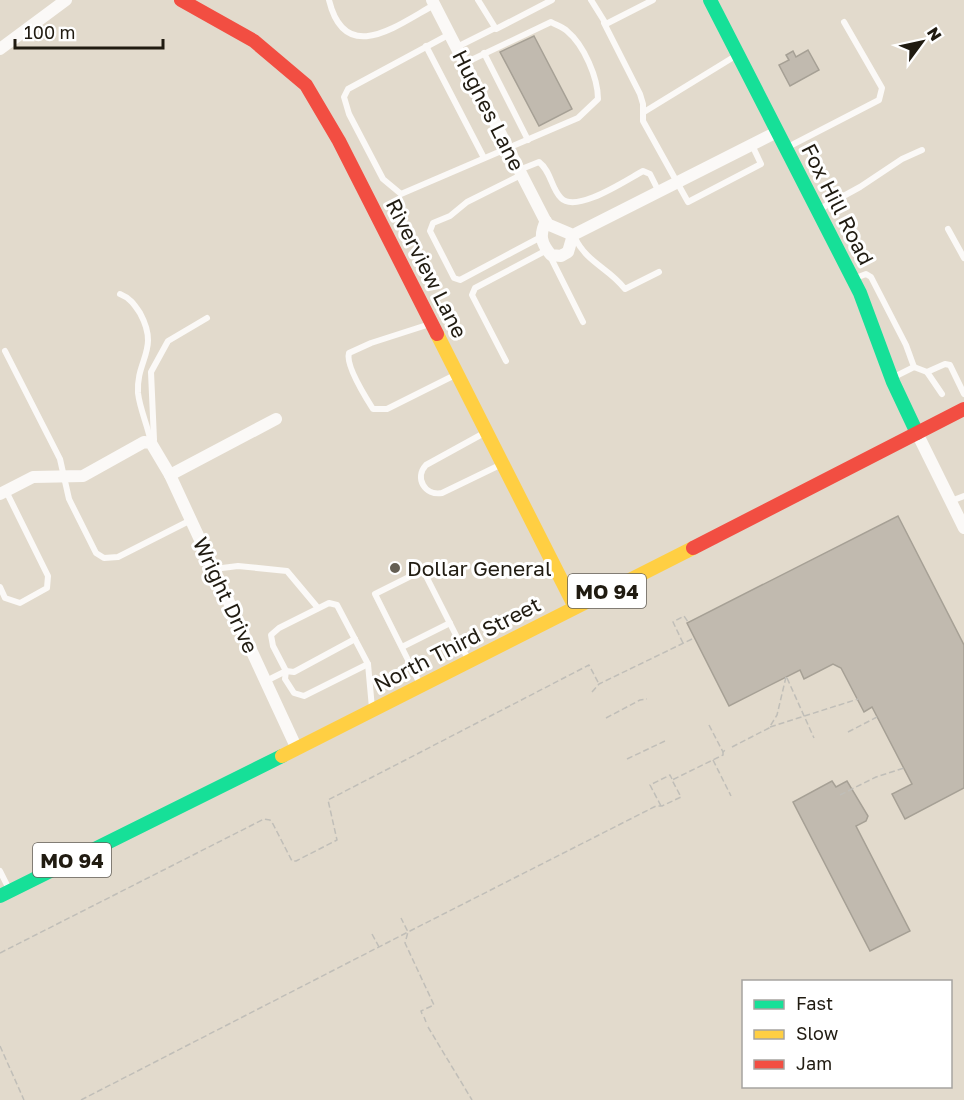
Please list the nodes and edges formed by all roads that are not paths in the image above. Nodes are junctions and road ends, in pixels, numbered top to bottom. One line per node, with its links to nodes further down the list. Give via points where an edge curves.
1 (66, 0): 16 (street)
2 (181, 0): 43 (street, Riverview Lane, via 254,41 306,85 339,141)
3 (329, 0): 9 (lane, via 332,14 345,33 357,37 383,33)
4 (478, 0): 12 (lane)
5 (552, 0): 12 (lane)
6 (591, 0): 11 (lane)
7 (653, 0): 11 (lane)
8 (710, 0): 18 (street, Fox Hill Road)
9 (434, 3): 13 (street, Hughes Lane)
10 (844, 22): 25 (lane, via 882,88 879,100)
11 (604, 23): 20 (lane, via 640,94)
12 (495, 28): 15 (lane)
13 (450, 33): 14 (lane); 15 (street, Hughes Lane)
14 (426, 46): 27 (lane); 27 (lane, via 348,88 344,97 349,114 383,179 401,194)
15 (457, 47): 19 (street, Hughes Lane)
16 (0, 49)
17 (484, 53): 19 (lane); 22 (lane); 22 (lane, via 551,22 568,31 586,57 598,88 597,99 578,118)
18 (738, 55): 20 (lane); 21 (street, Fox Hill Road)
19 (465, 63): 24 (street, Hughes Lane)
20 (644, 112): 29 (lane, via 643,121)
21 (777, 132): 23 (street); 25 (street, Fox Hill Road)
22 (528, 140): 24 (lane)
23 (752, 145): 29 (street); 29 (lane, via 761,164 688,202)
24 (508, 148): 27 (lane); 28 (street, Hughes Lane)
25 (786, 148): 31 (street, Fox Hill Road)
26 (922, 150): 31 (lane)
27 (484, 158)
28 (520, 173): 30 (lane, via 539,162 545,166 561,198 571,204 583,202 643,171 650,174); 32 (street, Hughes Lane); 35 (lane, via 433,223 430,231 454,278 460,280)
29 (678, 183): 30 (street)
30 (659, 192): 34 (street)
31 (817, 210): 39 (street, Fox Hill Road)
32 (546, 221): 34 (street, via 556,230); 35 (street)
33 (948, 229): 37 (lane)
34 (573, 235): 36 (street, via 568,252 561,256 551,255); 38 (lane, via 582,254 617,278 625,289)
35 (542, 237): 36 (street)
36 (547, 250): 42 (lane); 45 (lane, via 475,288 472,295)
37 (964, 258)
38 (658, 272)
39 (853, 279): 46 (lane, via 866,274 871,277); 49 (street, Fox Hill Road)
40 (120, 294): 56 (lane, via 130,298 148,333 149,346 138,393)
41 (207, 318): 56 (lane, via 168,341 151,372)
42 (583, 322)
43 (432, 324): 48 (street, Riverview Lane); 48 (lane, via 349,353 364,392 377,411)
44 (5, 351): 59 (lane)
45 (506, 361)
46 (914, 367): 47 (lane); 49 (lane)
47 (927, 372): 50 (lane); 51 (lane, via 950,365)
48 (457, 374): 54 (street, Riverview Lane)
49 (891, 378): 55 (street, Fox Hill Road)
50 (942, 394)
51 (964, 394)
52 (964, 409): 55 (street, North Third Street / MO 94)
53 (276, 419): 58 (street)
54 (486, 432): 57 (street, Riverview Lane); 57 (lane, via 426,465 420,479 426,490 442,493)
55 (916, 434): 62 (street); 67 (street, North Third Street / MO 94)
56 (153, 445): 58 (street, Wright Drive); 59 (street, via 144,442 82,476)
57 (503, 464): 67 (street, Riverview Lane)
58 (170, 475): 63 (street, Wright Drive)
59 (65, 476): 60 (street, via 33,477); 63 (lane, via 69,499 96,553 104,558 118,557)
60 (3, 492): 66 (lane, via 48,576 47,588 20,603 5,597)
61 (964, 496): 62 (lane)
62 (951, 501): 64 (street)
63 (191, 520): 65 (street, Wright Drive)
64 (964, 528)
65 (214, 569): 68 (lane, via 238,566 287,572); 75 (street, Wright Drive)
66 (0, 587)
67 (575, 607): 72 (street, North Third Street / MO 94)
68 (318, 608): 70 (lane, via 329,603 337,605); 74 (lane, via 271,635)
69 (450, 623): 71 (lane); 71 (lane, via 423,570 375,594); 72 (lane)
70 (355, 639): 73 (lane); 74 (lane, via 294,672)
71 (402, 647): 76 (lane)
72 (470, 663): 76 (street, North Third Street / MO 94)
73 (368, 664): 74 (lane, via 304,696 294,693 285,679); 77 (lane)
74 (286, 671): 75 (lane)
75 (266, 681): 78 (street, Wright Drive)
76 (422, 687): 77 (street, North Third Street / MO 94)
77 (372, 711): 78 (street, North Third Street / MO 94)
78 (297, 749): 80 (street, North Third Street / MO 94)
79 (0, 871): 80 (lane)
80 (5, 894)

